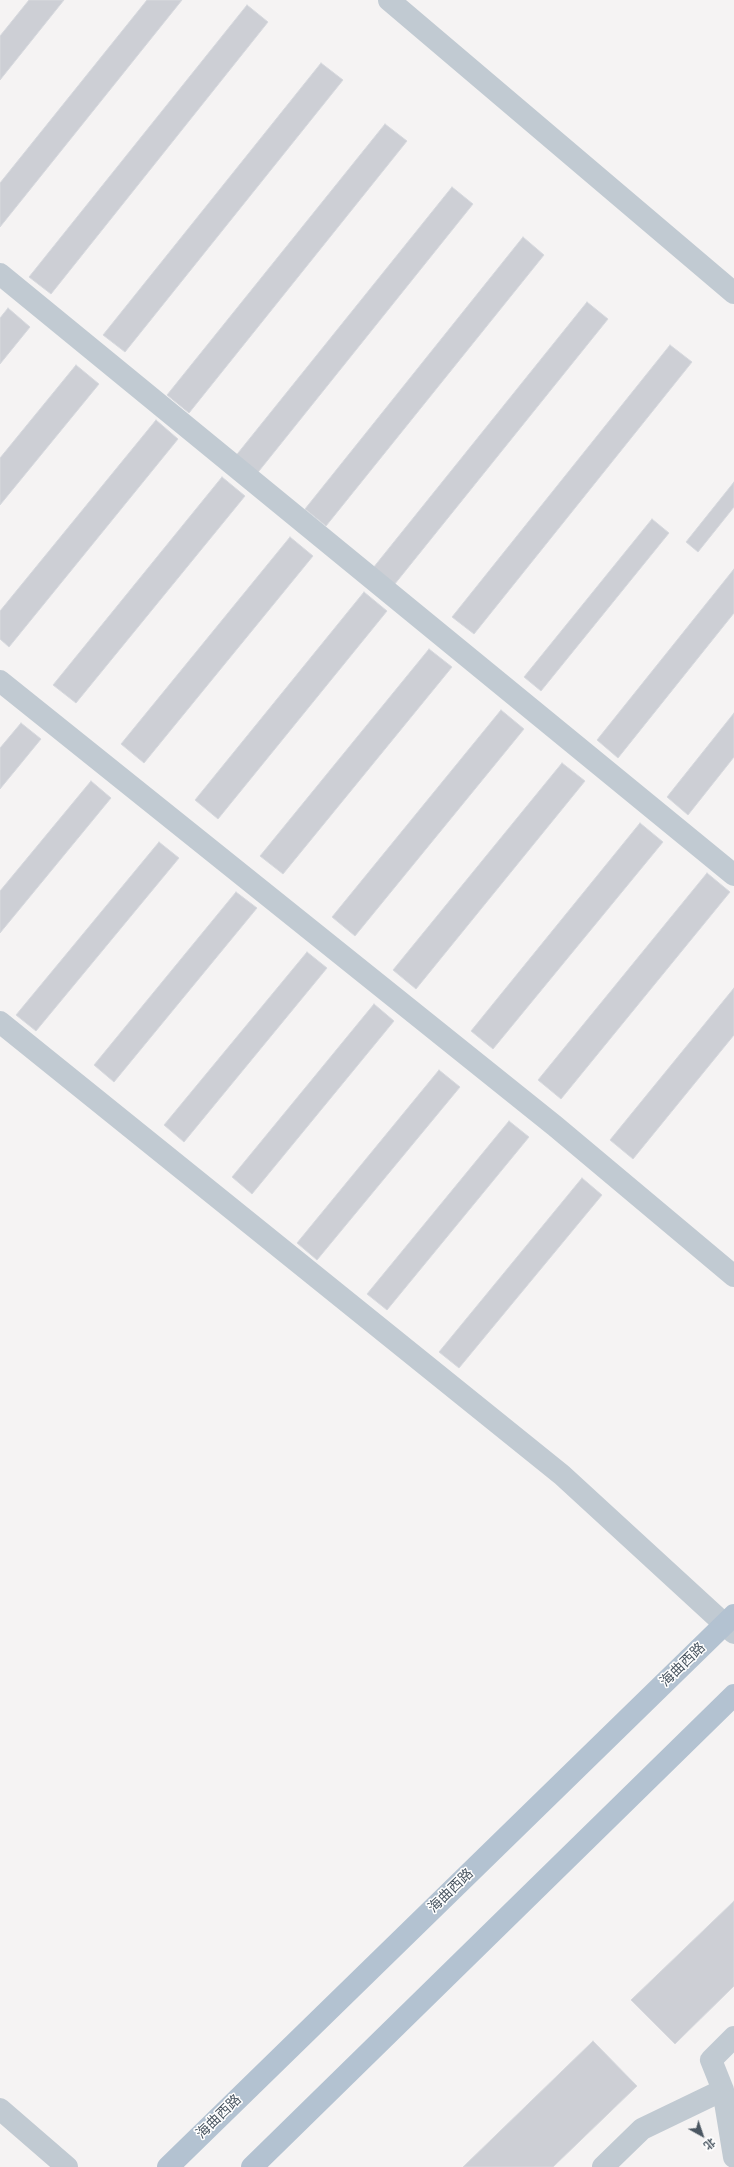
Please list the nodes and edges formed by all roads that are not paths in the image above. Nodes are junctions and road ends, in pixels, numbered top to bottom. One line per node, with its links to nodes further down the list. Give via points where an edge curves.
1 (389, 0): 3 (street)
2 (0, 274): 5 (street)
3 (734, 293)
4 (0, 681): 7 (street, via 555,1126)
5 (734, 875)
6 (0, 1022): 8 (street, via 562,1475)
7 (734, 1276)
8 (731, 1624): 15 (main road, 海曲西路)
9 (734, 1695): 16 (main road)
10 (734, 2037): 11 (street, via 711,2060)
11 (722, 2090): 13 (street); 17 (street, via 642,2129)
12 (0, 2109): 14 (street)
13 (734, 2157)
14 (67, 2167)
15 (168, 2167)
16 (252, 2167)
17 (603, 2167)

